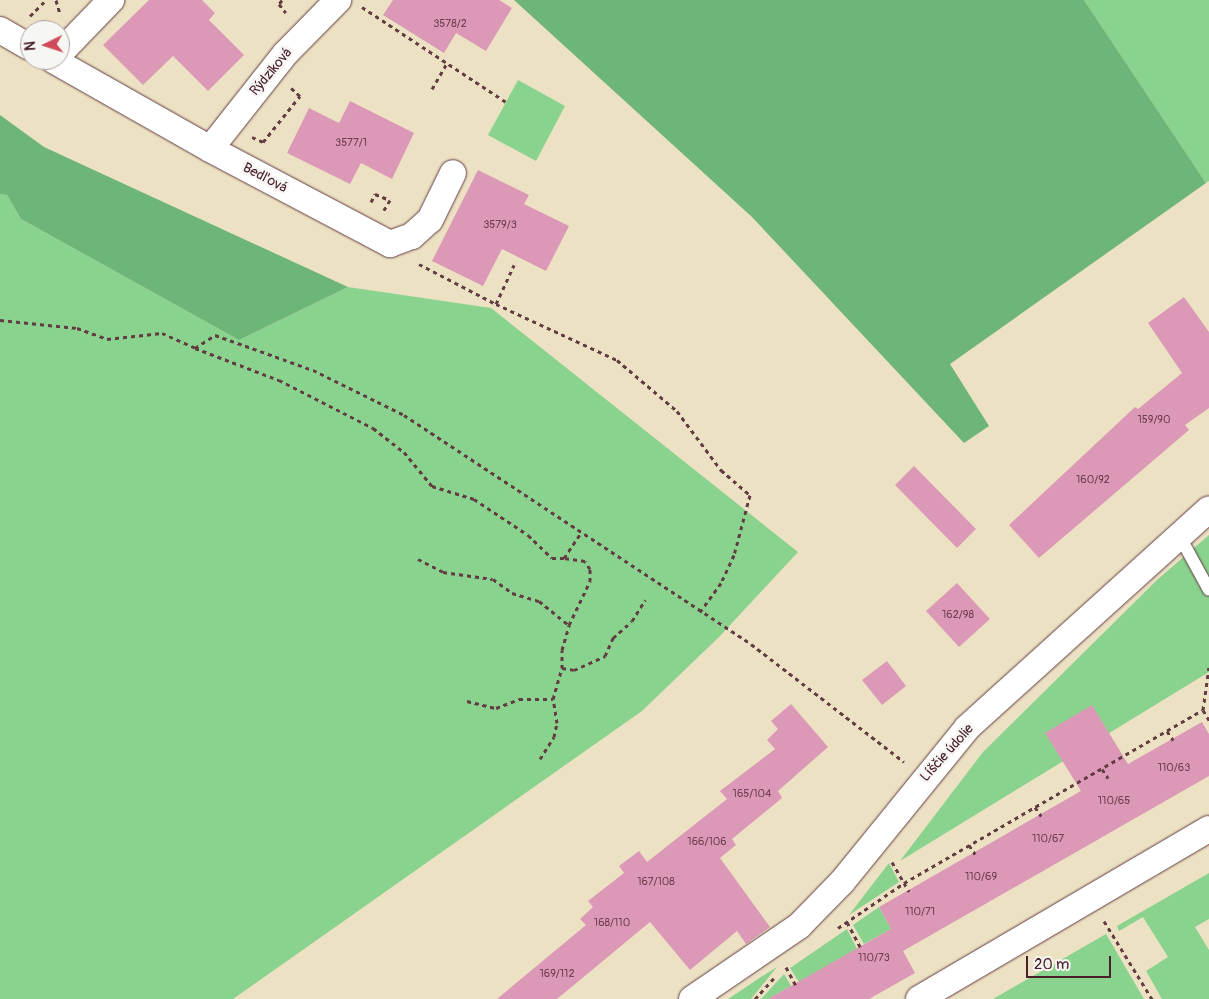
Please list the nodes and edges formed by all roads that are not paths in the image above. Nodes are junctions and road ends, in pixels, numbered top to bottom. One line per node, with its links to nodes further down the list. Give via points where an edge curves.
1 (349, 3): 7 (street, Rýdziková, via 285,54)
2 (99, 4): 5 (street)
3 (0, 30): 4 (street)
4 (20, 41)
5 (70, 41)
6 (70, 69): 7 (street, Bedľová)
7 (210, 149): 8 (street, Bedľová, via 390,244 412,236 430,220)
8 (453, 173)
9 (1209, 509): 10 (street, Líščie údolie)
10 (1180, 537): 11 (lane); 13 (street, Líščie údolie, via 967,728 842,882 799,926)
11 (1209, 590)
12 (1209, 830): 14 (street)
13 (692, 999)
14 (919, 999)

